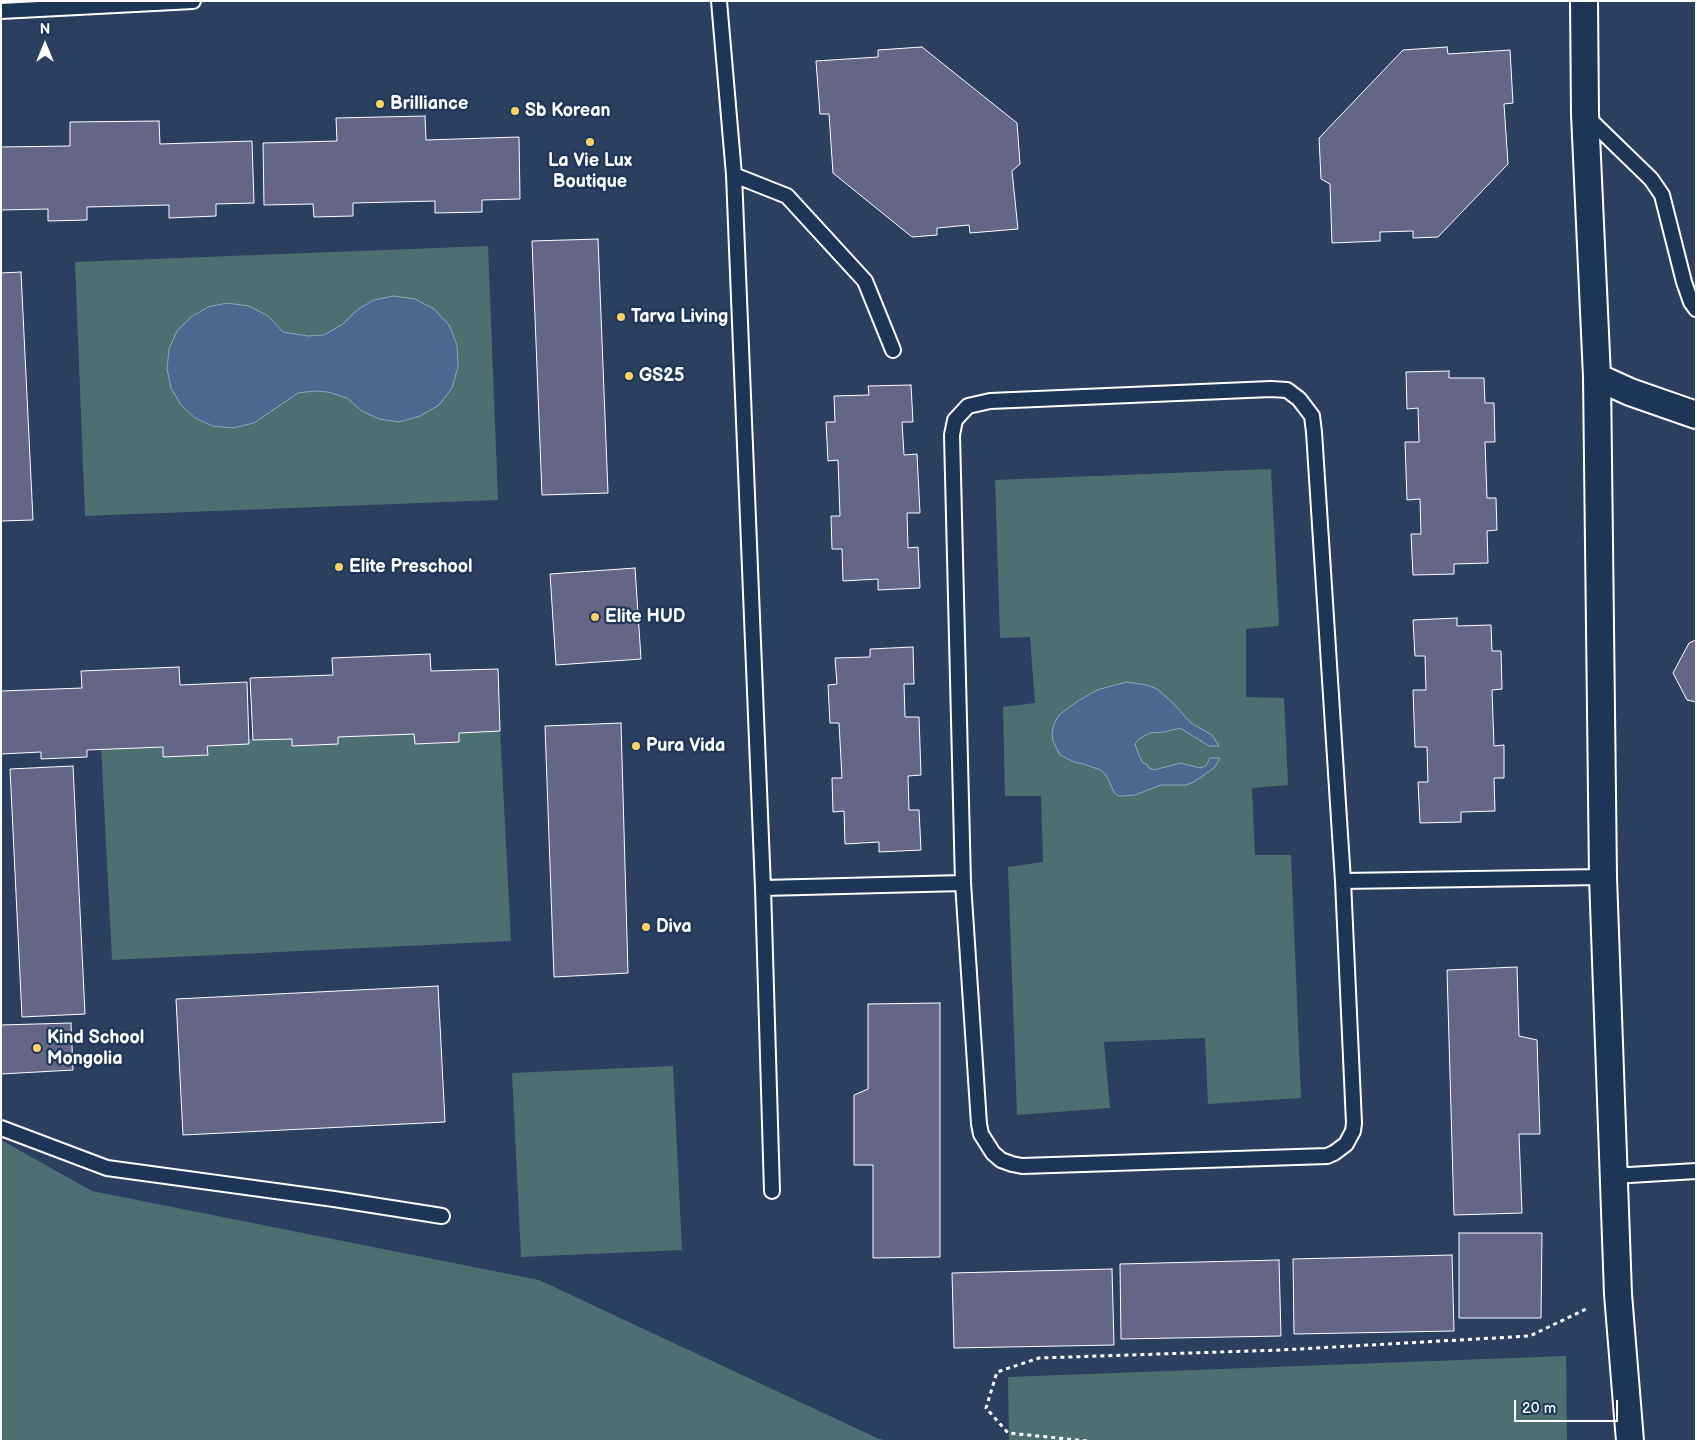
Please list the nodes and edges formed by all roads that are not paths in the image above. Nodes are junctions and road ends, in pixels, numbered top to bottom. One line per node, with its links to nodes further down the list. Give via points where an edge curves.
1 (193, 1): 4 (lane)
2 (719, 1): 6 (lane)
3 (1584, 1): 5 (street)
4 (1, 11)
5 (1585, 114): 7 (lane, via 1651,179 1662,195 1684,282); 9 (street)
6 (734, 175): 8 (lane, via 787,196 865,281); 14 (lane)
7 (1696, 309)
8 (893, 350)
9 (1597, 377): 10 (street); 11 (street)
10 (1696, 415)
11 (1604, 878): 12 (lane); 17 (street)
12 (1343, 881): 13 (lane, via 1354,1123 1350,1138 1341,1149 1320,1157 1022,1166 1002,1160 993,1153 981,1134); 13 (lane, via 1312,416 1299,398 1287,390 1271,389 990,401 968,406 955,420 952,435)
13 (963, 883): 14 (lane)
14 (763, 888): 18 (lane)
15 (1, 1128): 19 (lane, via 107,1168)
16 (1696, 1171): 17 (lane)
17 (1613, 1176): 20 (street, via 1618,1294)
18 (772, 1191)
19 (442, 1216)
20 (1630, 1441)

